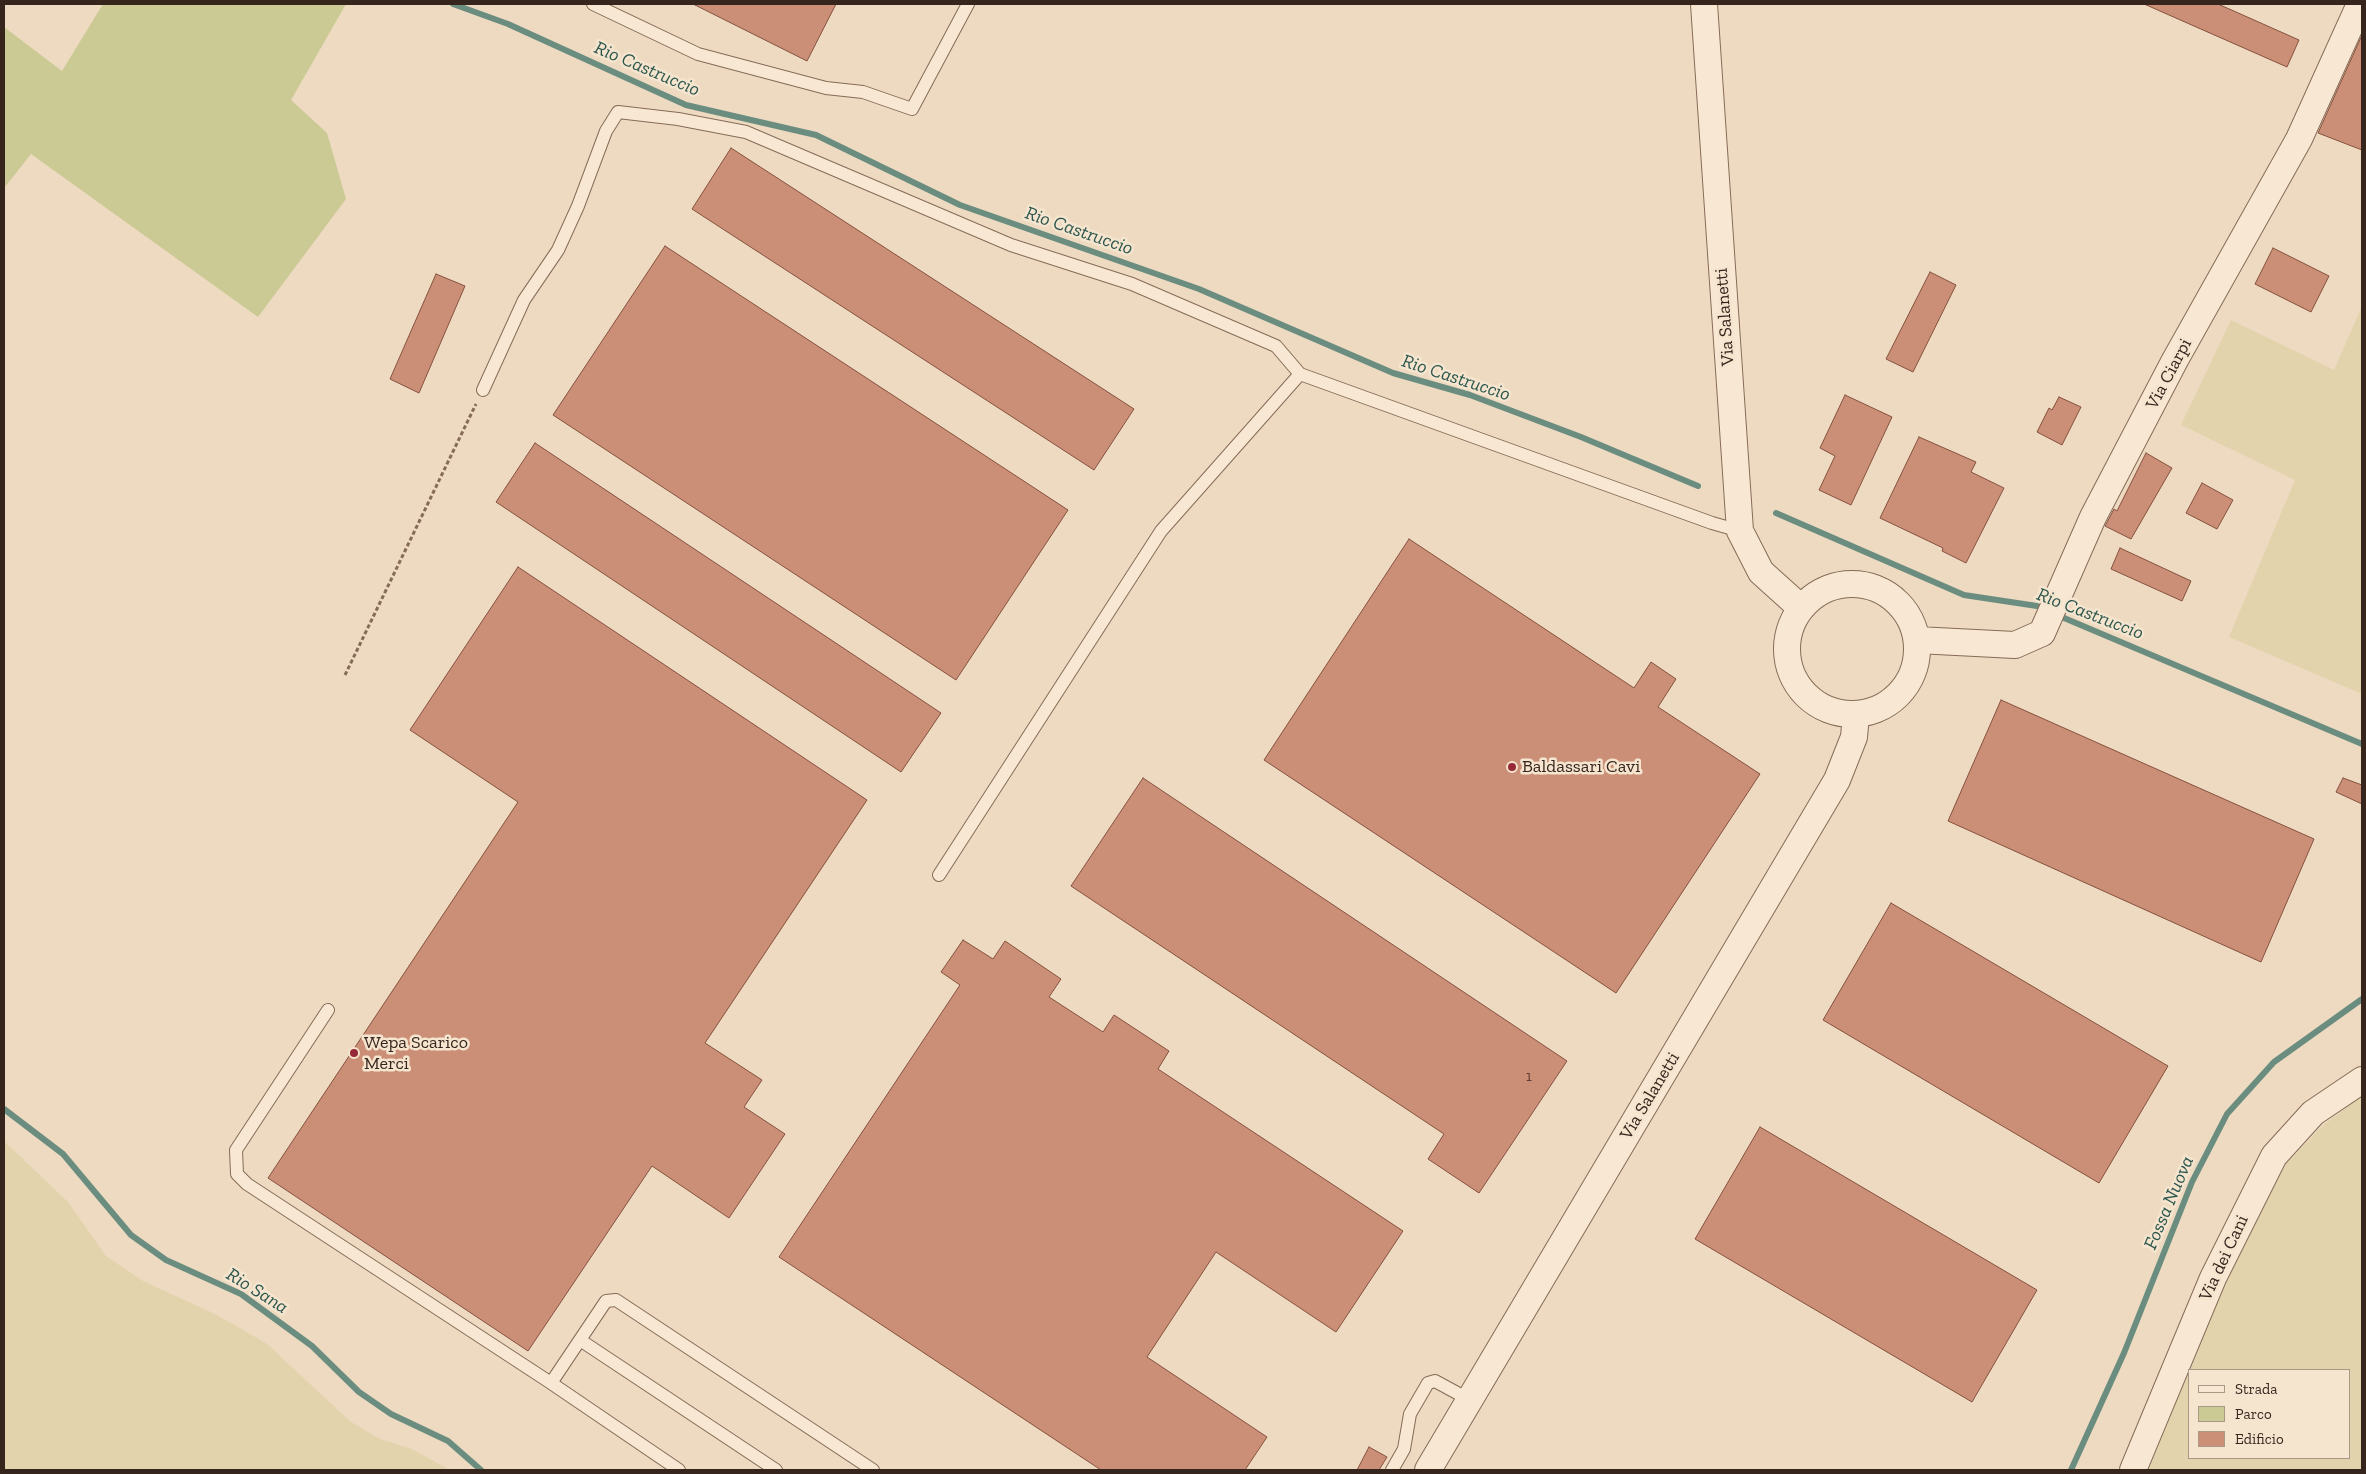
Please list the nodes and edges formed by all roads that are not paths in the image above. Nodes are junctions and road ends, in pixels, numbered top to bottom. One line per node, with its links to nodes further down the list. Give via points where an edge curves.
1 (593, 4): 2 (lane, via 698,54 826,88 863,92 912,109)
2 (968, 4)
3 (1704, 4): 7 (street, Via Salanetti)
4 (2360, 4): 9 (street, Via Ciarpi, via 2298,139 2093,517 2042,633 2015,645)
5 (1300, 374): 6 (lane, via 1276,346 1132,284 1011,245 746,132 618,112 606,131 558,250 524,300); 7 (lane); 11 (lane, via 1161,531)
6 (483, 390)
7 (1740, 531): 8 (street, Via Salanetti, via 1761,572)
8 (1801, 608): 9 (street, via 1817,594 1837,585 1858,584 1879,590 1897,602 1910,619); 10 (street, via 1790,627 1786,648 1789,670 1799,689 1815,704 1834,713)
9 (1917, 640): 10 (street, via 1916,661 1909,682 1895,698 1877,710)
10 (1856, 715): 16 (street, Via Salanetti, via 1854,737 1837,780)
11 (938, 875)
12 (328, 1010): 15 (lane, via 236,1150 237,1174 247,1184)
13 (2362, 1080): 22 (street, Via dei Cani, via 2313,1113 2274,1156 2213,1278)
14 (580, 1340): 15 (lane); 18 (lane); 19 (lane, via 606,1301 616,1300)
15 (551, 1383): 17 (lane)
16 (1470, 1400): 20 (lane, via 1435,1381 1428,1383 1410,1414 1404,1448); 21 (street, Via Salanetti)
17 (679, 1470)
18 (776, 1470)
19 (873, 1470)
20 (1392, 1470)
21 (1428, 1470)
22 (2133, 1470)

